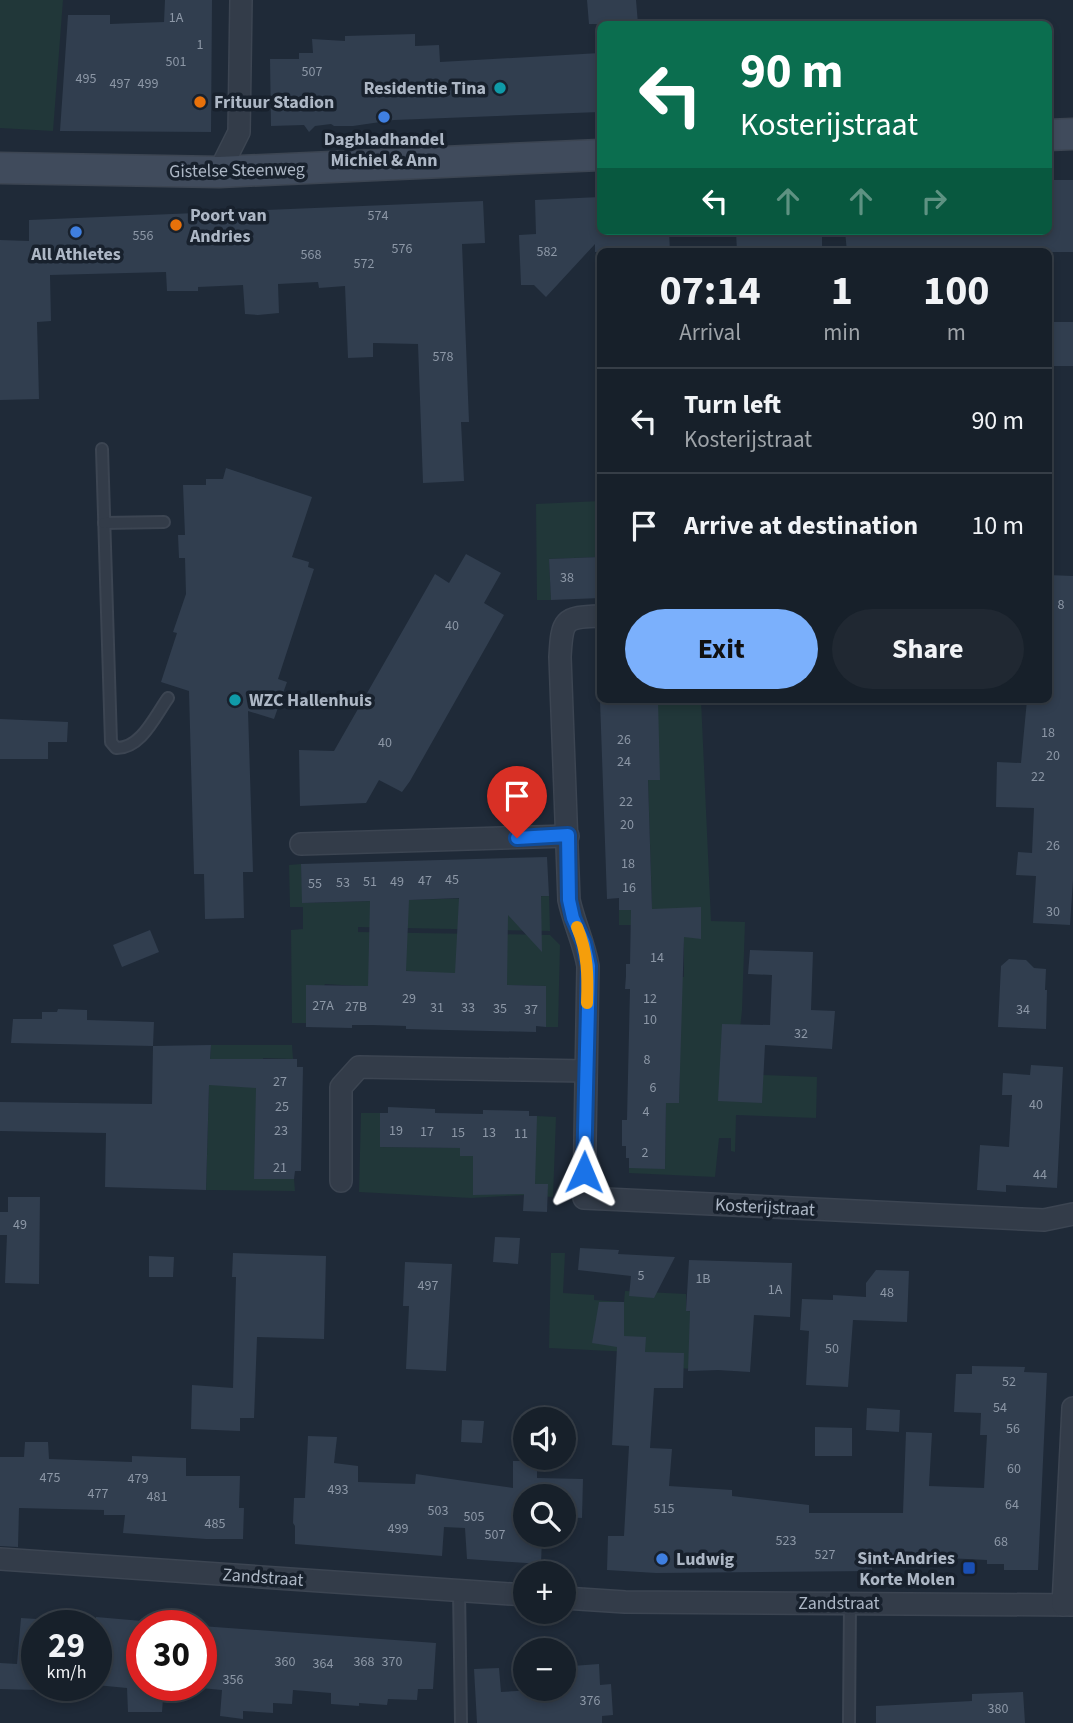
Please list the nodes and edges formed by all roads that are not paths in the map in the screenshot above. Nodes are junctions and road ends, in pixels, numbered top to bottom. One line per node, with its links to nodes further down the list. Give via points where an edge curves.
1 (241, 0): 6 (street, via 239,132)
2 (1073, 134): 3 (main road)
3 (1052, 135)
4 (597, 155): 6 (main road, Gistelse Steenweg)
5 (0, 168): 6 (main road, Gistelse Steenweg)
6 (219, 172)
7 (102, 449): 9 (lane)
8 (164, 522): 9 (lane)
9 (104, 523): 11 (lane, via 111,742 116,748 140,738)
10 (597, 616): 12 (street, Kosterijstraat, via 574,616 566,622 561,643)
11 (167, 698)
12 (568, 835): 13 (street); 14 (street, Kosterijstraat, via 569,900 589,966)
13 (301, 844)
14 (586, 1071): 15 (street, via 359,1067 341,1087); 16 (street, Kosterijstraat, via 584,1198 1044,1220)
15 (341, 1181)
16 (1073, 1214)
17 (1073, 1408): 23 (street)
18 (0, 1559): 19 (street, Zandstraat)
19 (458, 1590): 20 (street, Zandstraat); 24 (lane)
20 (513, 1594)
21 (576, 1599): 22 (street, Zandstraat)
22 (850, 1602): 23 (street, Zandstraat); 25 (lane)
23 (1068, 1605)
24 (461, 1723)
25 (849, 1723)

